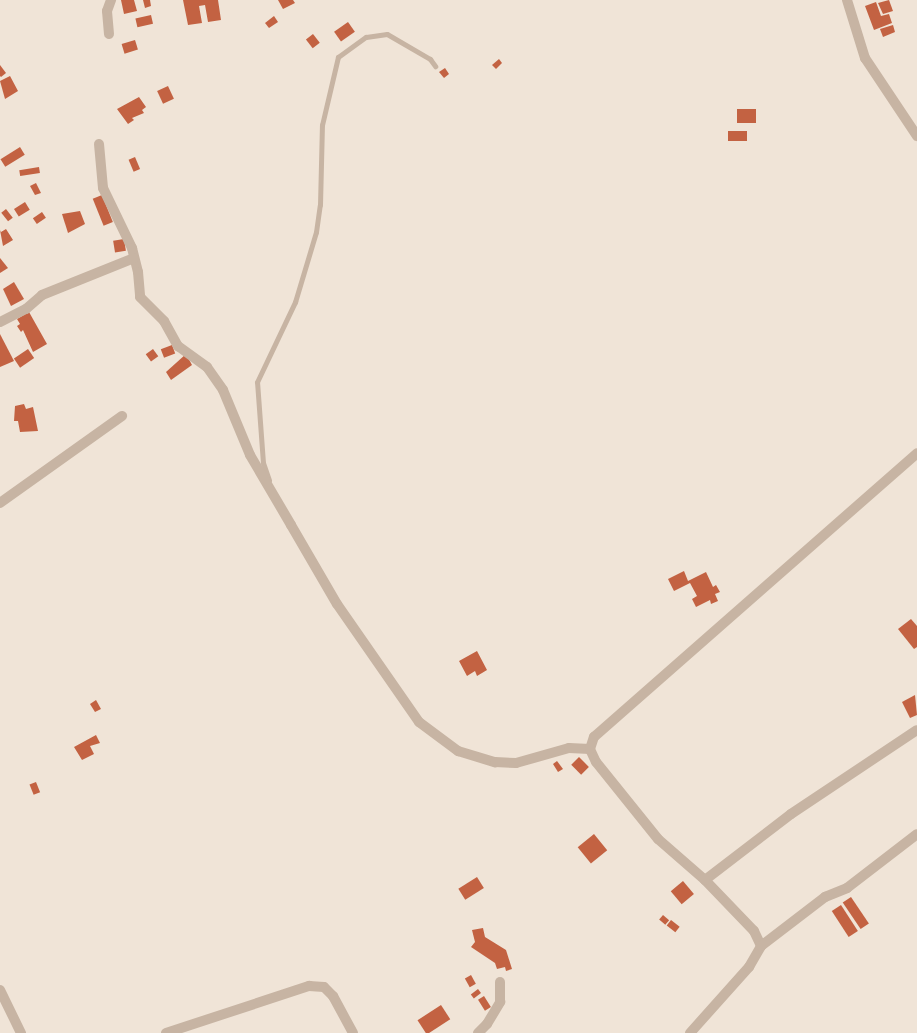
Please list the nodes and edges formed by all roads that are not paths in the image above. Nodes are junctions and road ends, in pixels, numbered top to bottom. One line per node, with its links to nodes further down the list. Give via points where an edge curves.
1 (111, 0): 3 (street, via 107,10)
2 (847, 0): 5 (street, via 865,58)
3 (109, 34)
4 (435, 66): 11 (lane, via 430,59 387,34 366,37 338,57 322,125 316,232 295,302 257,382 263,463)
5 (917, 136)
6 (99, 144): 7 (street, via 103,188)
7 (134, 258): 8 (street, via 42,295 26,309); 11 (street, via 140,297 164,321 178,346 207,367 224,390 250,455)
8 (0, 322)
9 (122, 416): 12 (street)
10 (917, 453): 14 (street, via 594,737)
11 (273, 490): 14 (street, via 337,604 419,722 458,751 495,762 516,763 569,748)
12 (0, 504)
13 (917, 730): 16 (street, via 791,814)
14 (590, 749): 16 (street, via 596,762 658,839)
15 (917, 834): 17 (street, via 847,888 825,897)
16 (705, 880): 17 (street, via 754,931)
17 (761, 946): 24 (street, via 750,967)
18 (500, 982): 23 (street, via 500,1002)
19 (0, 990): 20 (street)
20 (20, 1033)
21 (166, 1033): 22 (street, via 309,986 324,987 334,996)
22 (353, 1033)
23 (478, 1033)
24 (690, 1033)

